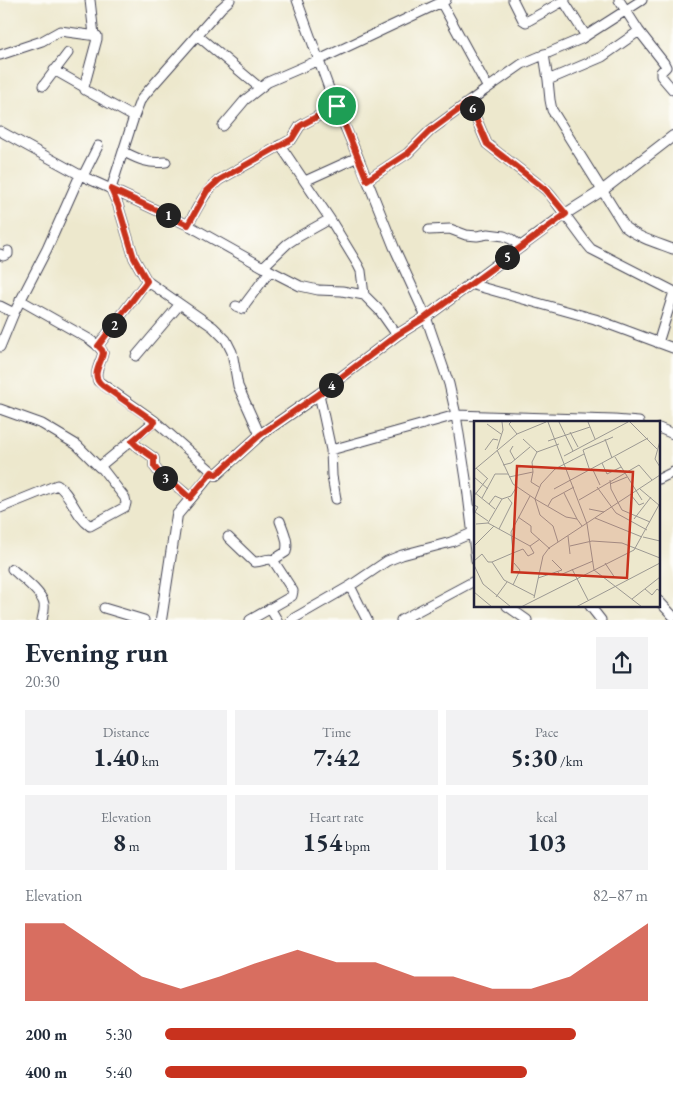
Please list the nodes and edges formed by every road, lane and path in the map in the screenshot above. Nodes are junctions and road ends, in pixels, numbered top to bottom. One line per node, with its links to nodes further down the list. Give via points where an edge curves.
1 (90, 0): 12 (street)
2 (230, 0): 13 (street)
3 (298, 0): 18 (street)
4 (513, 0): 5 (street, via 526,22)
5 (564, 0): 14 (street)
6 (619, 0): 10 (street)
7 (642, 0): 10 (street)
8 (444, 1): 9 (street); 24 (street)
9 (426, 4): 18 (street)
10 (626, 10): 11 (street); 14 (street)
11 (640, 31): 20 (street, via 602,56); 25 (street, via 666,65 661,76)
12 (94, 35): 17 (street, via 60,31 42,41); 22 (street, via 97,39)
13 (197, 35): 23 (street); 28 (street, via 140,101)
14 (586, 36): 16 (street)
15 (68, 53): 19 (street)
16 (544, 54): 20 (street); 24 (street, via 522,64)
17 (0, 55)
18 (319, 60): 23 (street); 27 (street)
19 (54, 70): 21 (street); 22 (street)
20 (548, 80): 41 (street, via 552,110)
21 (43, 86)
22 (84, 87): 28 (street)
23 (260, 88): 29 (street)
24 (488, 88): 26 (street)
25 (673, 90)
26 (469, 102): 38 (street, via 431,130 408,153); 42 (street, via 487,144 546,190)
27 (337, 106): 32 (street, via 300,126 292,139); 35 (street)
28 (134, 117): 34 (street)
29 (223, 126)
30 (0, 132): 37 (street)
31 (673, 136): 41 (street)
32 (280, 145): 39 (street); 44 (street, via 212,186)
33 (98, 146): 37 (street)
34 (124, 152): 36 (street, via 145,162); 40 (street)
35 (358, 157): 38 (street); 39 (street)
36 (166, 162)
37 (81, 175): 40 (street); 54 (street)
38 (367, 180): 59 (street)
39 (305, 181): 43 (street)
40 (111, 189): 44 (street); 49 (street, via 134,258)
41 (603, 190): 42 (street); 47 (street, via 632,233)
42 (566, 214): 46 (street); 51 (street, via 591,249)
43 (330, 219): 48 (street, via 287,244); 52 (street, via 361,271)
44 (188, 225): 48 (street)
45 (429, 230): 46 (street, via 454,229 466,235 504,236)
46 (521, 247): 50 (street)
47 (673, 249)
48 (266, 269): 52 (street, via 307,288); 57 (street, via 243,310)
49 (147, 281): 55 (street); 63 (street)
50 (470, 284): 59 (street); 62 (street, via 594,319)
51 (673, 291)
52 (364, 295): 61 (street)
53 (673, 295): 62 (street)
54 (20, 300): 58 (street); 63 (street)
55 (180, 304): 66 (street); 75 (street, via 226,340 232,352 238,386)
56 (0, 306): 58 (street)
57 (236, 306)
58 (14, 313): 60 (street)
59 (426, 317): 61 (street); 69 (street)
60 (2, 334): 64 (street)
61 (397, 335): 67 (street)
62 (658, 343): 65 (street)
63 (98, 346): 72 (street, via 103,353 96,376 98,381)
64 (0, 347)
65 (673, 348)
66 (136, 356)
67 (319, 394): 75 (street); 77 (street)
68 (0, 409): 78 (street, via 42,424 77,445)
69 (456, 415): 70 (street); 77 (street); 86 (street)
70 (573, 421): 71 (street)
71 (626, 421)
72 (155, 422): 76 (street); 80 (street)
73 (660, 428): 74 (street)
74 (673, 434)
75 (260, 435): 80 (street)
76 (132, 441): 78 (street); 82 (street, via 154,458 154,466 163,478 168,478)
77 (331, 450): 83 (street)
78 (101, 467): 84 (street, via 126,503 119,511 90,526 57,485)
79 (673, 472): 81 (street)
80 (216, 475): 82 (street, via 212,472)
81 (660, 478)
82 (190, 498): 102 (street, via 177,515)
83 (336, 499)
84 (0, 508)
85 (280, 522): 89 (street, via 288,542 287,550)
86 (472, 534): 88 (street); 92 (street, via 387,561)
87 (228, 537): 89 (street, via 254,562)
88 (474, 547)
89 (273, 560): 95 (street, via 293,592 292,596)
90 (12, 569): 100 (street, via 42,598)
91 (474, 581): 99 (street)
92 (350, 586): 105 (street); 106 (street)
93 (660, 602): 98 (street)
94 (104, 608): 101 (street)
95 (270, 608): 103 (street); 104 (street)
96 (510, 608): 107 (street)
97 (592, 608): 108 (street)
98 (673, 616)
99 (408, 618)
100 (42, 620)
101 (144, 620)
102 (161, 620)
103 (250, 620)
104 (277, 620)
105 (291, 620)
106 (367, 620)
107 (527, 620)
108 (601, 620)

